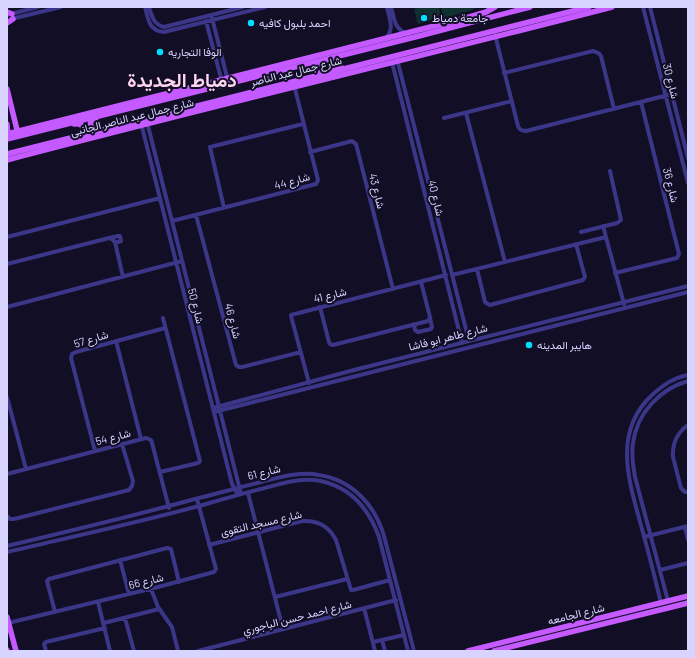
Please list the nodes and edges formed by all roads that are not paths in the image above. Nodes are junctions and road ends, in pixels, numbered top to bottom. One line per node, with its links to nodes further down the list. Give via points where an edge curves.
1 (38, 7): 19 (street)
2 (61, 7): 19 (street)
3 (145, 7): 21 (street, via 151,26 164,32)
4 (150, 7): 18 (street, via 154,21 162,26)
5 (243, 7): 17 (street)
6 (264, 7): 20 (street)
7 (387, 7): 27 (street, via 391,28)
8 (391, 7): 24 (street, via 397,27)
9 (495, 7): 25 (main road)
10 (530, 7): 25 (main road, شارع جمال عبد الناصر)
11 (568, 7): 16 (main road)
12 (589, 7): 16 (main road)
13 (612, 7): 26 (main road, شارع جمال عبد الناصر الجانبى)
14 (643, 7): 38 (street, شارع 30)
15 (650, 7): 37 (street, شارع 30)
16 (559, 14): 26 (main road)
17 (212, 15): 18 (street); 20 (street)
18 (205, 16): 21 (street)
19 (9, 17)
20 (213, 20): 21 (street); 22 (street)
21 (207, 22): 23 (street)
22 (214, 26): 23 (street); 34 (street)
23 (208, 28): 34 (street)
24 (406, 33): 25 (main road, شارع جمال عبد الناصر الجانبى); 27 (main road, شارع جمال عبد الناصر الجانبى)
25 (418, 33): 28 (main road, شارع جمال عبد الناصر)
26 (494, 34): 29 (main road, شارع جمال عبد الناصر الجانبى); 32 (street)
27 (386, 38): 28 (main road, شارع جمال عبد الناصر الجانبى)
28 (341, 53): 30 (main road, شارع جمال عبد الناصر); 31 (main road, via 330,65); 34 (main road, شارع جمال عبد الناصر الجانبى)
29 (395, 59): 31 (main road, شارع جمال عبد الناصر); 35 (main road, شارع جمال عبد الناصر الجانبى); 84 (street, شارع 40); 85 (street, شارع 40)
30 (307, 64): 33 (main road, via 323,65 323,70); 34 (main road, شارع جمال عبد الناصر)
31 (346, 68): 33 (main road, شارع جمال عبد الناصر)
32 (504, 73): 39 (street); 42 (street, via 596,51 601,56)
33 (316, 76): 35 (main road, شارع جمال عبد الناصر)
34 (225, 81): 41 (main road, شارع جمال عبد الناصر الجانبى)
35 (294, 85): 46 (main road, شارع جمال عبد الناصر الجانبى); 50 (street, شارع 44)
36 (7, 89): 52 (main road)
37 (672, 94): 38 (street); 55 (street, شارع 30)
38 (666, 96): 40 (street); 57 (street, شارع 30)
39 (512, 101): 42 (street, via 518,126 526,131); 43 (street)
40 (641, 102): 42 (street); 83 (street, شارع 36, via 679,254 677,258)
41 (139, 103): 44 (main road); 52 (main road, شارع جمال عبد الناصر الجانبى)
42 (614, 109)
43 (466, 112): 45 (street); 79 (street)
44 (100, 116): 47 (main road); 51 (main road, via 91,121 90,125)
45 (444, 118)
46 (147, 121): 48 (main road, شارع جمال عبد الناصر الجانبى); 68 (street, شارع 50)
47 (69, 123): 52 (main road); 56 (main road, via 80,124 83,127 83,131)
48 (140, 123): 51 (main road); 60 (main road, شارع جمال عبد الناصر الجانبى); 65 (street, شارع 50)
49 (7, 124): 54 (main road)
50 (304, 124): 58 (street, شارع 44); 66 (street, via 210,147)
51 (103, 130): 56 (main road)
52 (18, 134): 54 (main road, شارع جمال عبد الناصر الجانبى)
53 (688, 134): 55 (street)
54 (8, 136)
55 (682, 136): 57 (street); 61 (street, شارع 30)
56 (76, 137): 60 (main road)
57 (676, 138): 64 (street, شارع 30)
58 (310, 152): 66 (street, شارع 44, via 318,180 314,185); 89 (street, شارع 43, via 352,141 356,144)
59 (7, 154): 60 (main road)
60 (20, 154): 62 (main road, شارع جمال عبد الناصر الجانبى)
61 (688, 158)
62 (7, 160)
63 (610, 171): 69 (street, via 621,218 618,223)
64 (688, 183)
65 (160, 198): 73 (street); 80 (street, شارع 50)
66 (224, 208): 67 (street, شارع 44)
67 (196, 215): 68 (street, شارع 44); 102 (street, شارع 46, via 236,365 242,367)
68 (172, 221): 78 (street, شارع 50)
69 (603, 226): 70 (street); 72 (street)
70 (593, 229): 71 (street); 75 (street)
71 (581, 232)
72 (606, 236): 75 (street); 83 (street)
73 (7, 237)
74 (109, 238): 76 (street); 76 (street, via 120,236 121,242); 81 (street)
75 (595, 239): 77 (street)
76 (115, 243): 86 (street)
77 (576, 244): 79 (street); 82 (street, via 585,277 583,280 490,304 485,302)
78 (182, 261): 80 (street); 108 (street, شارع 50)
79 (504, 262): 82 (street)
80 (176, 263): 86 (street); 109 (street, شارع 50)
81 (7, 264)
82 (477, 269): 85 (street)
83 (616, 273): 91 (street)
84 (446, 275): 87 (street, شارع 41); 101 (street, شارع 40)
85 (452, 275): 100 (street, شارع 40)
86 (123, 277): 92 (street)
87 (421, 282): 89 (street, شارع 41); 95 (street)
88 (688, 286): 91 (street, شارع طاهر ابو فاشا)
89 (393, 289): 93 (street, شارع 41)
90 (688, 292): 94 (street, شارع طاهر ابو فاشا)
91 (623, 303): 94 (street); 100 (street, شارع طاهر ابو فاشا)
92 (7, 307)
93 (320, 307): 97 (street, via 332,345); 102 (street, شارع 41, via 291,315)
94 (625, 308): 106 (street, شارع طاهر ابو فاشا)
95 (430, 317): 97 (street, via 428,321); 97 (street, via 431,329 418,332)
96 (163, 318): 98 (street)
97 (414, 324)
98 (165, 328): 99 (street, شارع 57); 115 (street, via 200,461)
99 (116, 341): 111 (street); 113 (street, شارع 57, via 76,352 72,356)
100 (469, 341): 101 (street, شارع طاهر ابو فاشا)
101 (462, 343): 105 (street, شارع طاهر ابو فاشا)
102 (301, 352): 105 (street, شارع 41)
103 (688, 375): 131 (street, via 672,380 648,398 630,430 626,450 627,468)
104 (688, 381): 128 (street, via 674,386 657,398 635,431 632,459)
105 (309, 382): 106 (street, شارع 41); 108 (street, شارع طاهر ابو فاشا)
106 (310, 387): 108 (street, شارع طاهر ابو فاشا)
107 (7, 397): 114 (street)
108 (219, 408): 109 (street, شارع طاهر ابو فاشا); 117 (street, شارع 50)
109 (213, 410): 117 (street, شارع 50, via 232,484)
110 (688, 424): 118 (street, via 675,438 672,452 681,488)
111 (141, 439): 112 (street, شارع 54); 115 (street, شارع 54, via 148,439 152,443)
112 (122, 444): 113 (street, شارع 54); 125 (street, via 133,481 129,490 14,519)
113 (95, 451): 114 (street, شارع 54)
114 (26, 469): 116 (street, شارع 54)
115 (160, 472): 122 (street, شارع 54)
116 (7, 474)
117 (237, 488): 120 (street, شارع 50); 121 (street, شارع 61); 129 (street, شارع 61, via 297,474 335,479 351,487 369,504)
118 (688, 492)
119 (248, 493): 120 (street, شارع 61); 127 (street); 130 (street, شارع 61, via 299,480 313,480 333,485 346,491 359,502 373,522)
120 (240, 495): 123 (street, شارع 61)
121 (197, 499): 122 (street, شارع 61); 123 (street, شارع 66)
122 (169, 506): 124 (street, شارع 54); 134 (street, شارع 61)
123 (199, 506): 124 (street, شارع 61); 133 (street, شارع 66)
124 (171, 513): 135 (street, شارع 61)
125 (7, 516)
126 (686, 526): 128 (street); 132 (street)
127 (258, 532): 133 (street, شارع مسجد التقوى); 139 (street, شارع مسجد التقوى, via 302,521 319,523 329,530 336,540); 144 (street)
128 (651, 535): 131 (street); 138 (street)
129 (384, 536): 130 (street); 146 (street, شارع 61)
130 (378, 537): 140 (street, شارع 61)
131 (644, 537): 151 (street)
132 (688, 540)
133 (209, 545): 141 (street, شارع 66, via 215,572)
134 (7, 546)
135 (7, 552)
136 (120, 560): 141 (street, via 169,548); 143 (street); 154 (street, via 49,578 47,581)
137 (688, 563): 138 (street)
138 (660, 570): 148 (street)
139 (347, 579): 140 (street, via 352,590); 144 (street)
140 (390, 580): 147 (street, شارع 61)
141 (179, 582): 142 (street, شارع 66)
142 (151, 589): 143 (street, شارع 66); 153 (street)
143 (129, 594): 149 (street, شارع 66)
144 (275, 596): 159 (street)
145 (688, 596): 148 (main road, شارع الجامعه)
146 (400, 599): 147 (street, شارع احمد حسن الباجوري); 173 (street, شارع 61)
147 (395, 601): 152 (street, شارع احمد حسن الباجوري); 160 (street, شارع 61)
148 (668, 601): 151 (main road, شارع الجامعه)
149 (98, 602): 154 (street, شارع 66); 157 (street)
150 (688, 602): 158 (main road, شارع الجامعه)
151 (661, 603): 158 (main road, شارع الجامعه)
152 (364, 608): 159 (street, شارع احمد حسن الباجوري); 162 (street)
153 (160, 609): 155 (street); 168 (street, via 172,627)
154 (55, 612): 156 (street, شارع 66)
155 (125, 618): 157 (street); 167 (street)
156 (8, 620): 164 (main road)
157 (104, 626): 165 (street, via 46,642); 166 (street)
158 (580, 626): 174 (main road, شارع الجامعه); 175 (main road, شارع الجامعه)
159 (284, 629): 163 (street, شارع احمد حسن الباجوري)
160 (404, 635): 161 (street); 172 (street, شارع 61)
161 (382, 640): 162 (street); 171 (street)
162 (373, 642): 170 (street)
163 (208, 650): 169 (street, شارع احمد حسن الباجوري)
164 (16, 651)
165 (46, 651)
166 (110, 651)
167 (132, 651)
168 (178, 651)
169 (198, 651)
170 (375, 651)
171 (385, 651)
172 (408, 651)
173 (414, 651)
174 (468, 651)
175 (494, 651)

